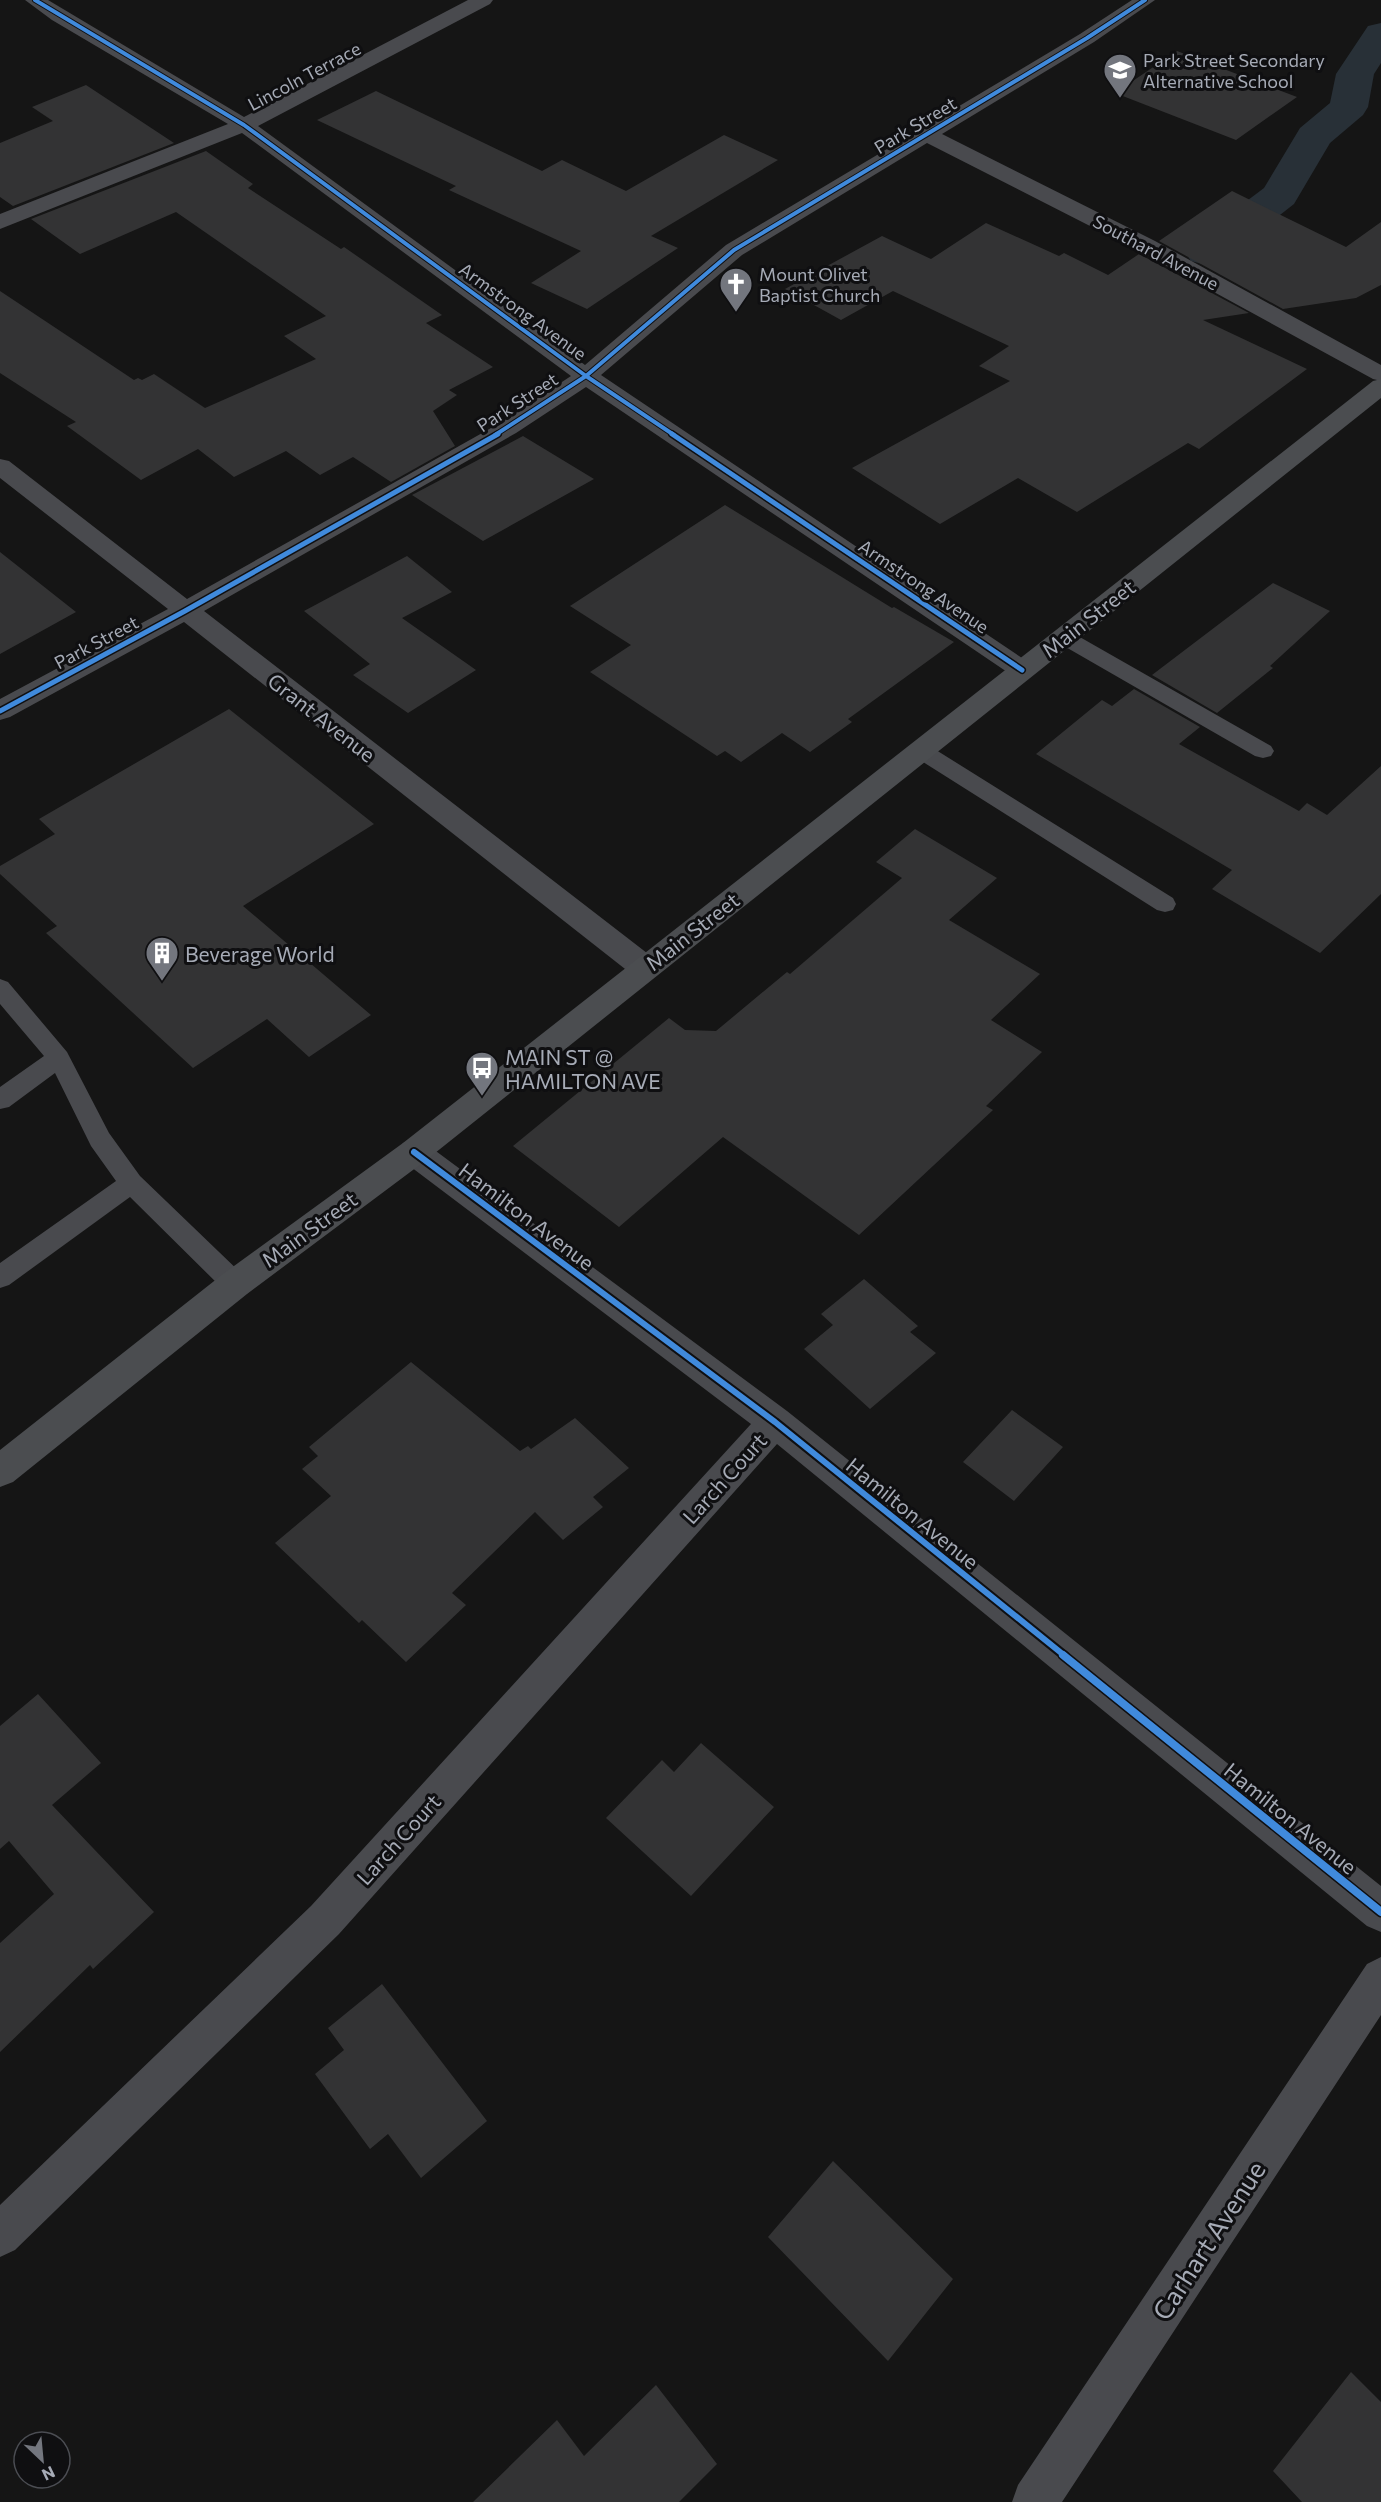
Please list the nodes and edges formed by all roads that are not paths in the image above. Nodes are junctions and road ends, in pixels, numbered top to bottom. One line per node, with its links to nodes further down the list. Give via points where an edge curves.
1 (35, 0): 4 (street, Armstrong Avenue)
2 (483, 0): 4 (street, Lincoln Terrace)
3 (1145, 0): 5 (street, Park Street)
4 (244, 125): 6 (street, Lincoln Terrace); 8 (street, Armstrong Avenue)
5 (928, 135): 7 (street, Southard Avenue, via 1147,246); 8 (street, Park Street, via 734,250)
6 (0, 222)
7 (1381, 374)
8 (586, 376): 11 (street, Park Street, via 507,428); 13 (street, Armstrong Avenue)
9 (1381, 386): 12 (main road, Main Street)
10 (0, 466): 11 (street, Grant Avenue)
11 (185, 611): 14 (street, Park Street); 18 (street, Grant Avenue)
12 (1064, 637): 13 (main road, Main Street); 16 (lane)
13 (1022, 670): 15 (main road, Main Street)
14 (0, 711)
15 (920, 750): 17 (lane); 18 (main road, Main Street)
16 (1263, 751)
17 (1165, 904)
18 (645, 968): 22 (main road, Main Street)
19 (0, 988): 20 (lane)
20 (59, 1058): 21 (lane); 23 (lane, via 100,1139)
21 (0, 1100)
22 (414, 1152): 25 (main road, Main Street); 26 (street, Hamilton Avenue)
23 (131, 1183): 24 (lane); 25 (lane)
24 (0, 1277)
25 (235, 1284): 27 (main road, Main Street)
26 (775, 1422): 28 (street, Hamilton Avenue); 30 (street, Larch Court, via 325,1920)
27 (0, 1471)
28 (1381, 1912)
29 (1381, 1978): 31 (street, Carhart Avenue)
30 (0, 2235)
31 (1035, 2502)

